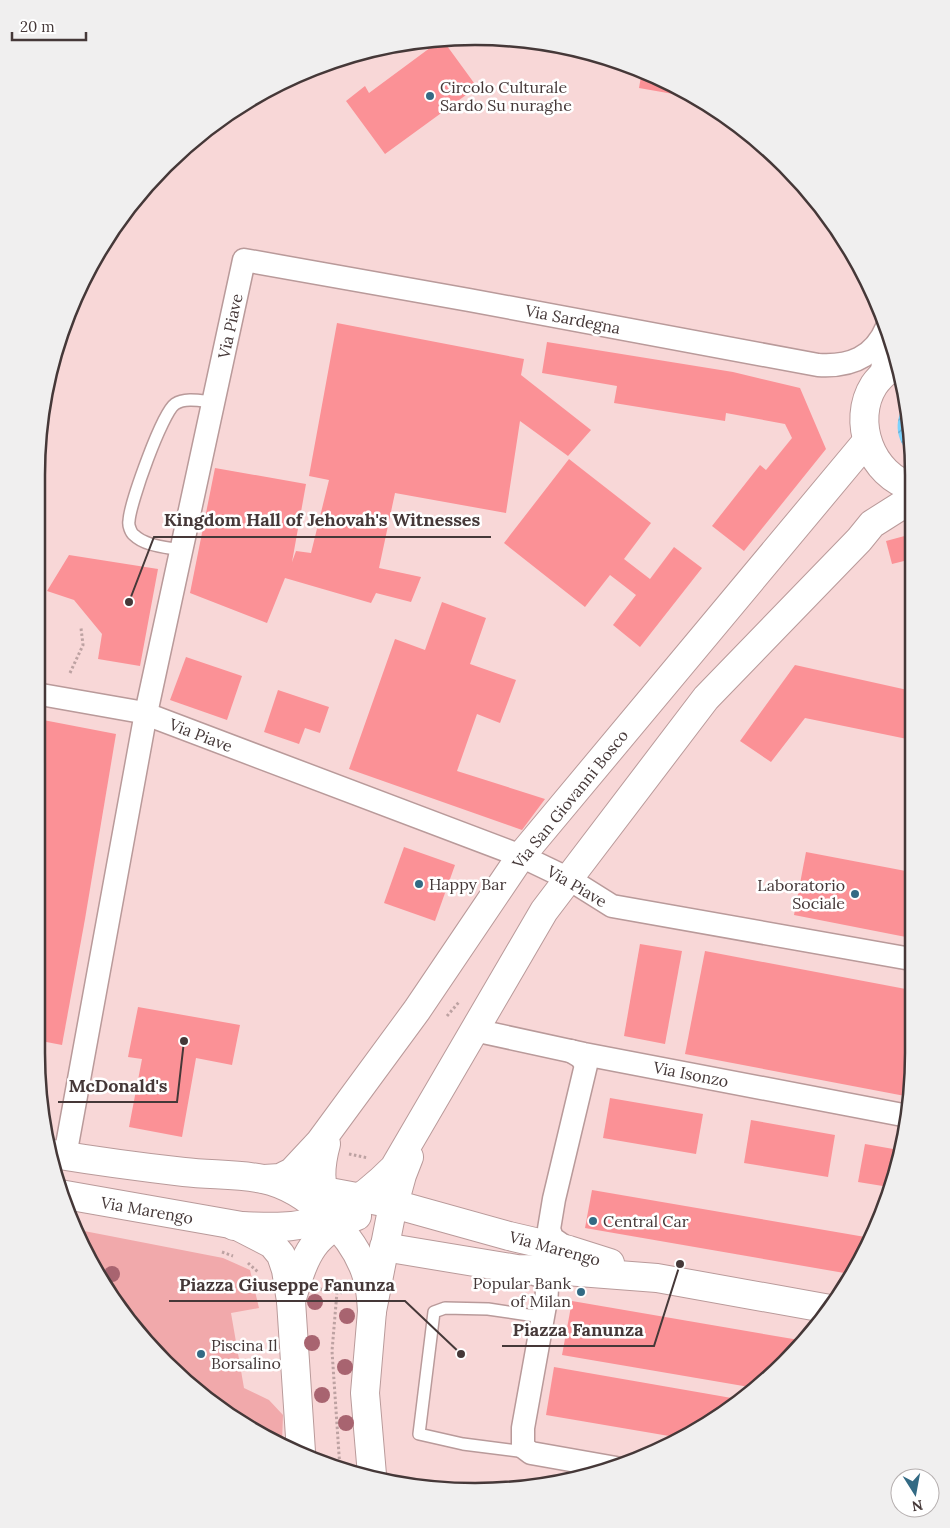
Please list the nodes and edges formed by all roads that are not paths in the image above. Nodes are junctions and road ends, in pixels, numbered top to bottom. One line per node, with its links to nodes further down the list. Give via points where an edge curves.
1 (244, 260): 2 (street, Via Sardegna, via 818,365 842,365 861,358 877,346); 4 (street, Via Piave)
2 (882, 337)
3 (891, 367): 5 (main road, via 873,386 866,404)
4 (213, 402): 8 (street, Via Piave); 8 (lane, via 188,400 177,402 168,410 142,473 128,523 133,535 150,544)
5 (867, 441): 6 (main road, via 875,459 888,474); 12 (main road, Via San Giovanni Bosco)
6 (905, 485)
7 (905, 503): 13 (main road, via 872,524 706,698)
8 (181, 550): 11 (street, Via Piave)
9 (45, 691): 11 (lane)
10 (45, 700): 11 (lane)
11 (146, 713): 12 (street, Via Piave); 20 (street, Via Piave)
12 (521, 856): 13 (street, Via Piave); 19 (main road, Via San Giovanni Bosco)
13 (568, 879): 14 (street, Via Piave, via 612,906); 15 (main road, via 544,911)
14 (905, 958)
15 (474, 1030): 16 (street, Via Isonzo); 17 (main road)
16 (571, 1051): 18 (street, Via Isonzo); 28 (street, via 582,1057 586,1065 549,1231 554,1240)
17 (437, 1094): 23 (main road, via 394,1168); 24 (main road, via 418,1134); 25 (main road, via 414,1156 413,1187 423,1203)
18 (900, 1114)
19 (334, 1143): 21 (main road, Via San Giovanni Bosco, via 306,1159 292,1172 280,1178); 26 (main road, via 320,1152)
20 (59, 1155): 21 (main road)
21 (264, 1179): 26 (main road, via 281,1186)
22 (70, 1196): 27 (main road, Via Marengo)
23 (361, 1198): 24 (main road); 26 (main road)
24 (393, 1207): 25 (main road); 26 (main road); 26 (main road)
25 (450, 1219): 28 (main road, Via Marengo)
26 (330, 1222): 27 (main road, Via Marengo); 29 (main road, Via Marengo); 32 (main road); 33 (main road)
27 (234, 1226): 32 (main road, via 272,1244 286,1270)
28 (569, 1250): 31 (main road, Via Marengo)
29 (440, 1256): 30 (main road, Via Marengo); 33 (main road, via 420,1258 390,1271)
30 (517, 1269): 31 (main road, Via Marengo); 35 (street, via 538,1274 545,1280 547,1295)
31 (657, 1278): 34 (main road, Via Marengo)
32 (293, 1294): 36 (main road)
33 (371, 1304): 39 (main road, via 365,1394)
34 (822, 1307)
35 (542, 1317): 37 (street, via 522,1439 523,1448); 37 (lane, via 488,1309 445,1308 434,1312 419,1434 463,1444)
36 (301, 1446)
37 (528, 1452): 38 (street)
38 (597, 1465)
39 (372, 1470)

